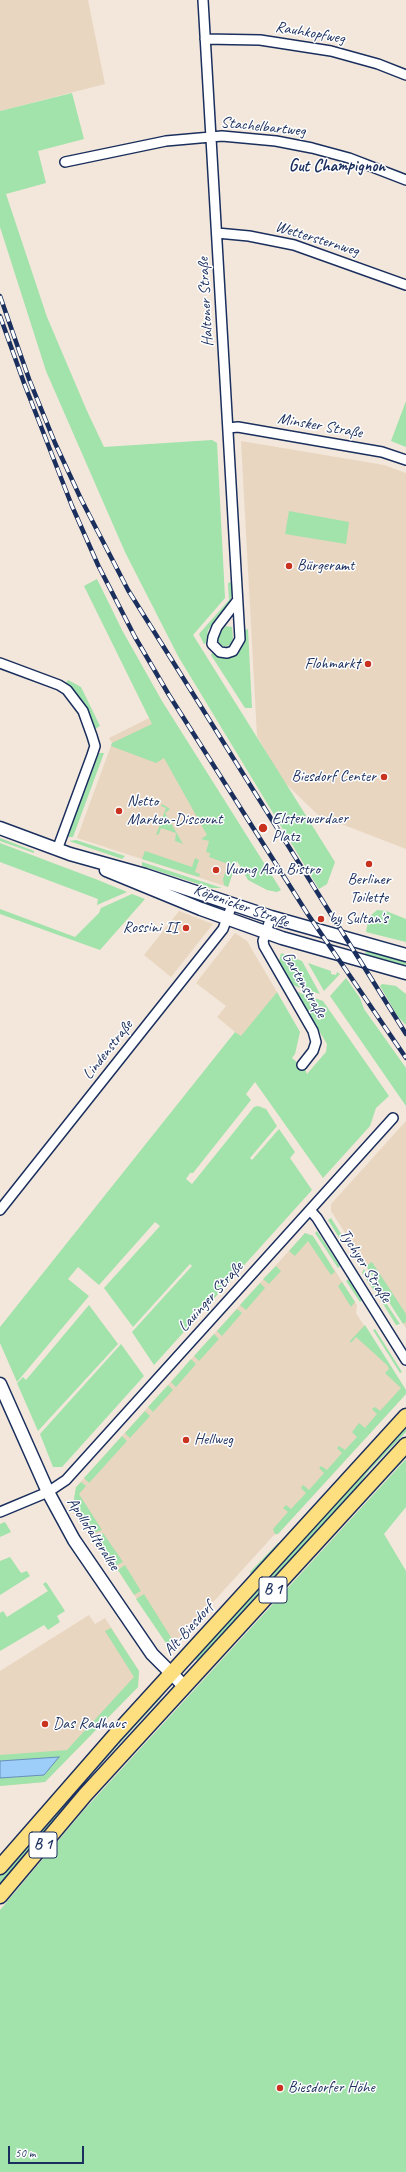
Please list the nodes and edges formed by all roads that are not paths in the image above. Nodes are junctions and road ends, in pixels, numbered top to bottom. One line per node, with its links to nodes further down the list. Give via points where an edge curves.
1 (203, 0): 2 (street, Haltoner Straße)
2 (205, 39): 3 (street, Rauhkopfweg, via 260,40 331,51); 4 (street, Haltoner Straße)
3 (406, 75)
4 (211, 137): 5 (street, Stachelbartweg, via 159,142); 6 (street, Stachelbartweg, via 276,140 349,158); 7 (street, Haltoner Straße)
5 (65, 162)
6 (406, 180)
7 (217, 234): 8 (street, Wettersternweg, via 249,236 294,245); 9 (street, Haltoner Straße)
8 (406, 284)
9 (228, 428): 10 (street, Minsker Straße, via 238,427 382,452); 11 (street, Haltoner Straße)
10 (406, 460)
11 (237, 601): 11 (street, Haltoner Straße, via 240,639 233,651 220,652 212,644 213,637 217,627)
12 (0, 663): 14 (street, via 67,690 81,707 95,746)
13 (0, 828): 14 (main road, Köpenicker Straße)
14 (58, 850): 15 (main road, Köpenicker Straße)
15 (70, 854): 16 (main road, Köpenicker Straße, via 145,875); 18 (main road, Köpenicker Straße, via 141,886)
16 (232, 905): 17 (main road, Köpenicker Straße); 18 (street, Lindenstraße)
17 (271, 917): 19 (street, Gartenstraße); 20 (main road, Köpenicker Straße)
18 (227, 918): 19 (main road, Köpenicker Straße); 24 (street, Lindenstraße, via 223,930)
19 (266, 932): 21 (main road, Köpenicker Straße); 22 (street, Gartenstraße, via 264,946 313,1031 316,1042 313,1051)
20 (406, 955)
21 (406, 973)
22 (302, 1065)
23 (393, 1118): 25 (street, Lauinger Straße)
24 (0, 1210)
25 (310, 1210): 26 (street, Tychyer Straße); 30 (street, Lauinger Straße, via 66,1480)
26 (406, 1360)
27 (0, 1384): 30 (main road, Apollofalterallee)
28 (406, 1416): 32 (main road, Alt-Biesdorf / B 1)
29 (406, 1445): 33 (main road, B 1)
30 (48, 1492): 31 (street, Lauinger Straße); 32 (main road, Apollofalterallee, via 74,1540 152,1654)
31 (0, 1512)
32 (171, 1674): 33 (main road, Apollofalterallee); 34 (main road, Alt-Biesdorf / B 1, via 60,1796)
33 (184, 1686): 35 (main road, B 1, via 85,1795)
34 (0, 1867)
35 (0, 1896)

